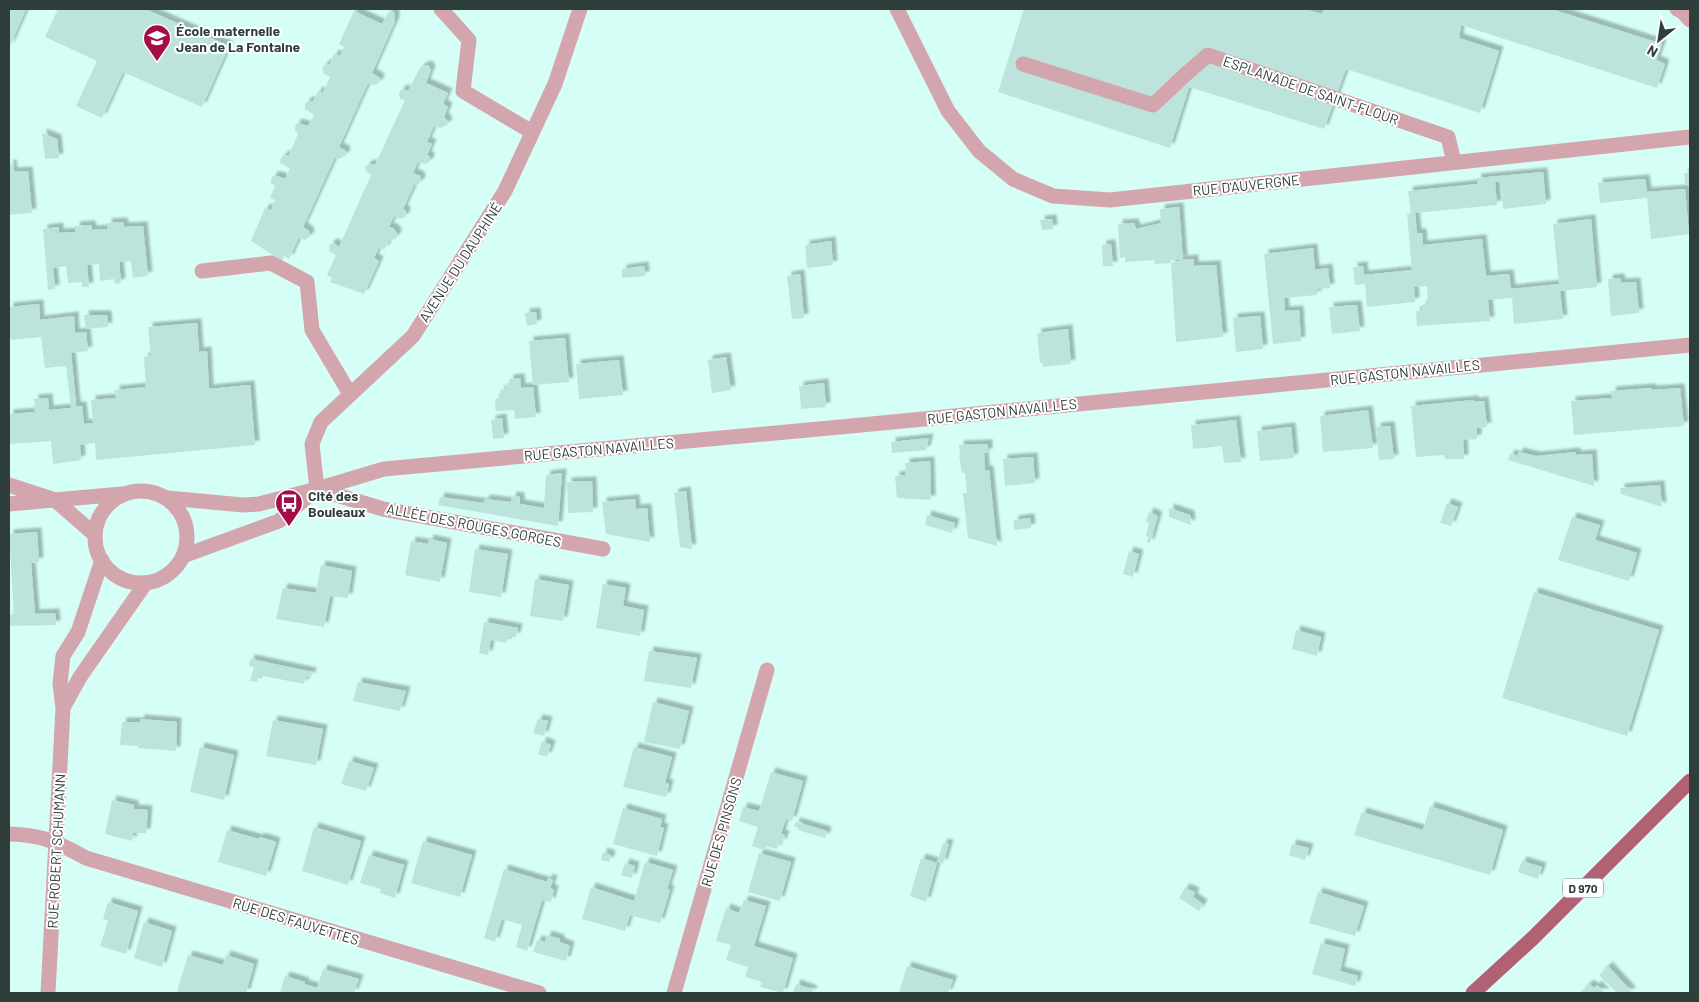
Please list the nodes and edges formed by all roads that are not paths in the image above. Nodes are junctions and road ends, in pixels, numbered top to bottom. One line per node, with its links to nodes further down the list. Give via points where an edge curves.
1 (441, 9): 7 (street, via 469,40 463,91)
2 (580, 9): 7 (street, AVENUE DU DAUPHINÉ, via 555,84)
3 (897, 9): 9 (street, RUE D'AUVERGNE, via 948,111 979,151 1013,179 1053,196 1110,200)
4 (1677, 9): 5 (street)
5 (1690, 20)
6 (1023, 64): 9 (street, ESPLANADE DE SAINT-FLOUR, via 1153,105 1208,55 1448,137)
7 (532, 132): 12 (street, AVENUE DU DAUPHINÉ, via 505,190 413,336)
8 (1690, 137): 9 (street, RUE D'AUVERGNE)
9 (1454, 162)
10 (202, 271): 12 (street, via 271,263 307,282 312,330)
11 (1690, 345): 14 (street, RUE GASTON NAVAILLES, via 384,469)
12 (350, 394): 14 (street, AVENUE DU DAUPHINÉ, via 321,422 312,444)
13 (9, 485): 17 (street)
14 (316, 489): 16 (street, RUE GASTON NAVAILLES, via 260,504); 20 (street, ALLÉE DES ROUGES GORGES, via 383,509); 21 (street, RUE GASTON NAVAILLES, via 278,521)
15 (124, 493): 16 (street, via 139,490); 17 (street); 19 (street, via 110,502 100,515)
16 (168, 498): 21 (street, via 180,510 187,526 188,542)
17 (55, 500): 18 (street); 19 (street)
18 (9, 504)
19 (94, 534): 22 (street)
20 (604, 550)
21 (183, 556): 23 (street, via 173,572)
22 (102, 560): 23 (street, via 113,574 127,582); 25 (street, RUE ROBERT SCHUMANN, via 78,632 63,656 60,684)
23 (145, 584): 25 (street, RUE ROBERT SCHUMANN, via 80,677)
24 (767, 670): 31 (street, RUE DES PINSONS)
25 (63, 708): 28 (street, RUE ROBERT SCHUMANN)
26 (1690, 781): 32 (main road, D 970, via 1533,938)
27 (9, 834): 28 (street, RUE DES FAUVETTES, via 29,834)
28 (57, 842): 29 (street, RUE ROBERT SCHUMANN); 30 (street, RUE DES FAUVETTES, via 92,860)
29 (48, 993)
30 (538, 993)
31 (674, 993)
32 (1473, 993)

